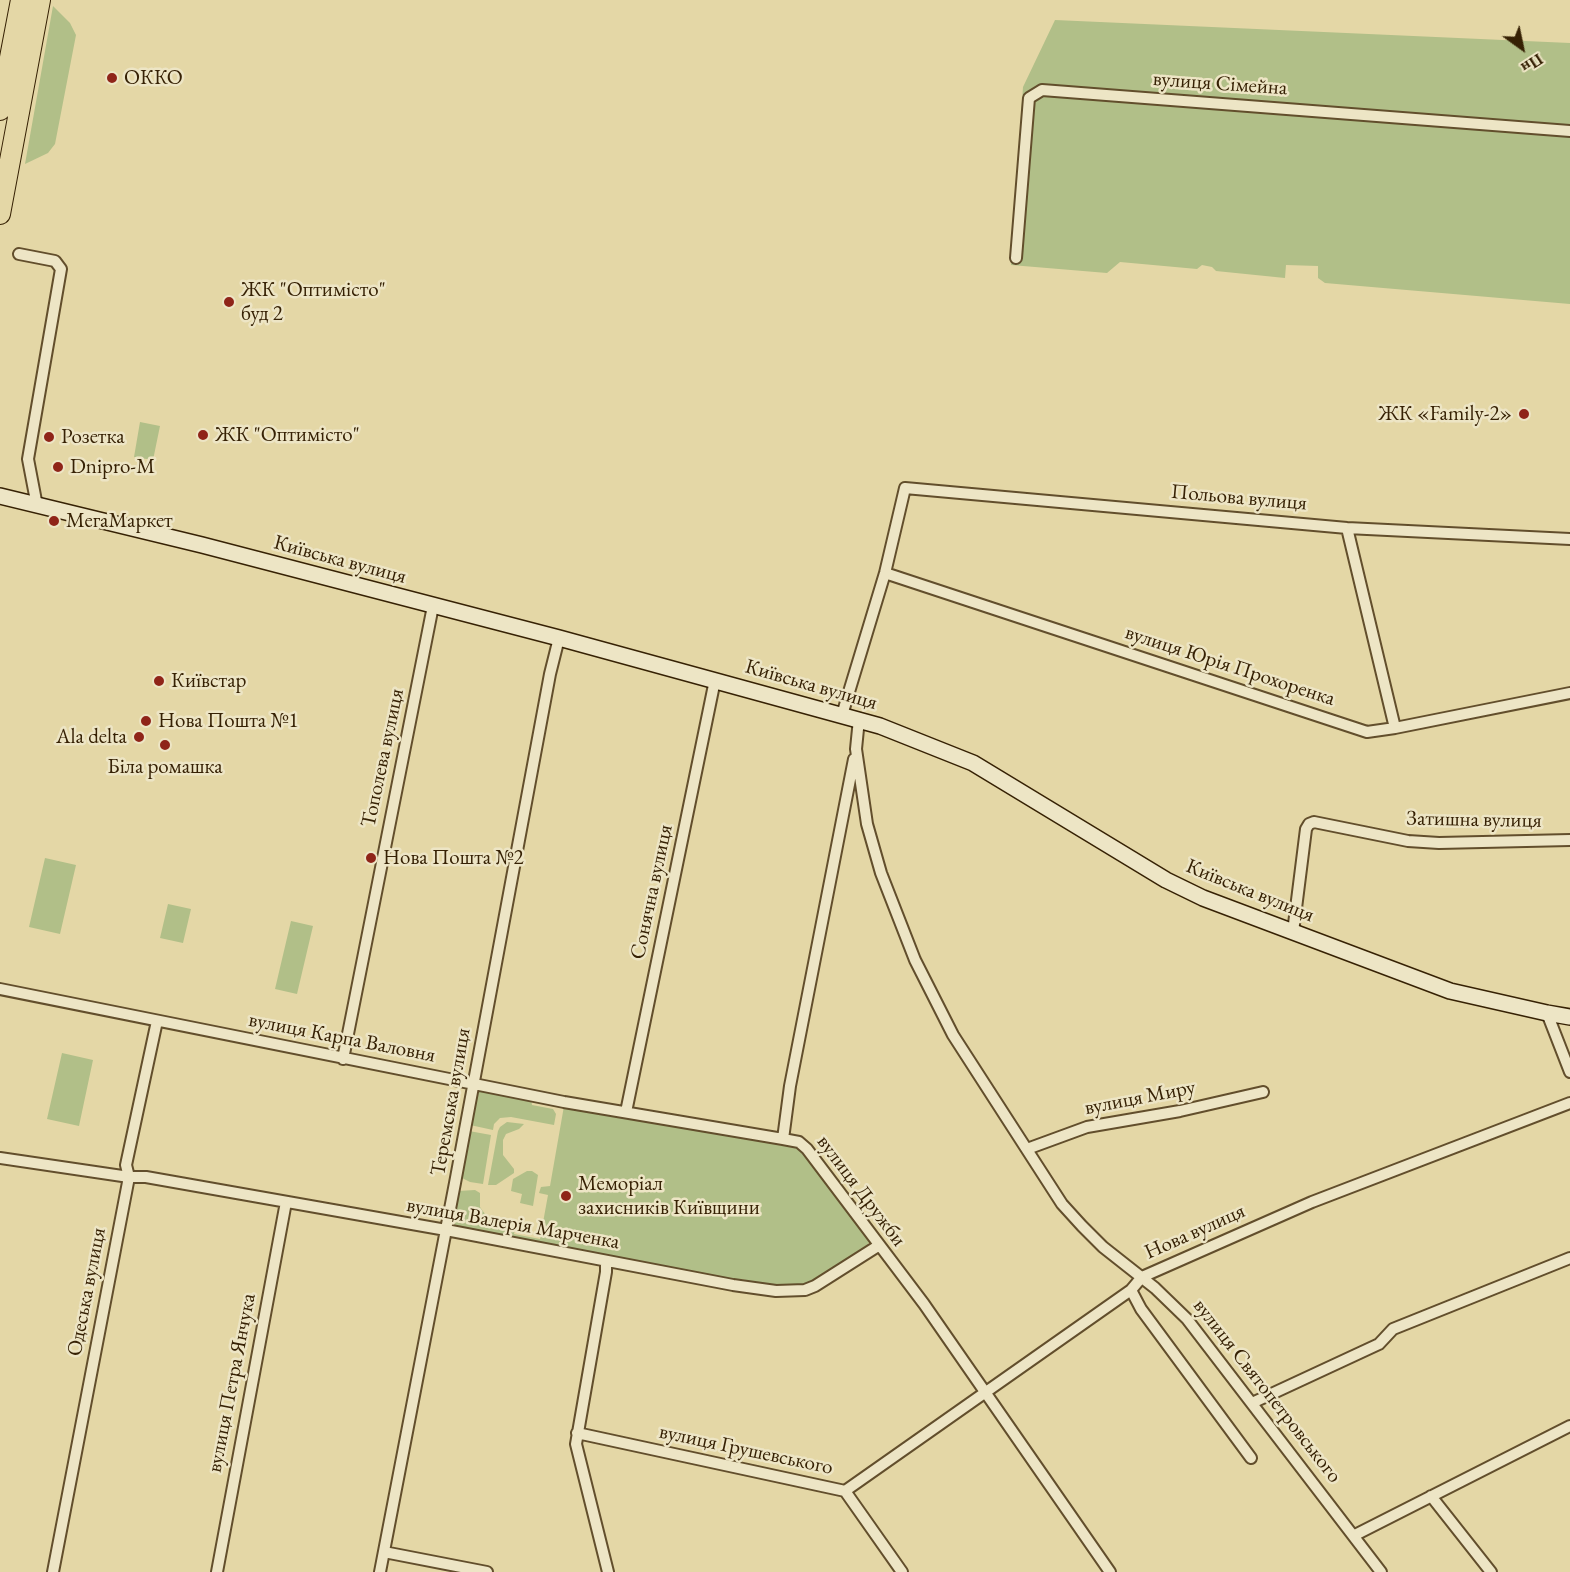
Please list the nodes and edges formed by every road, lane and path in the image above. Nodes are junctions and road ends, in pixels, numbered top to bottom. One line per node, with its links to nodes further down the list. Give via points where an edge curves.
1 (21, 0): 3 (highway)
2 (40, 0): 5 (highway)
3 (0, 110)
4 (1570, 131): 7 (street, вулиця Сімейна, via 1042,90 1029,98)
5 (0, 214)
6 (19, 254): 9 (street, via 56,261 61,269 28,459)
7 (1016, 258)
8 (0, 496): 9 (street, Київська вулиця)
9 (37, 506): 13 (street, Київська вулиця)
10 (1347, 528): 11 (street, Польова вулиця); 12 (street, Польова вулиця, via 905,488); 19 (street)
11 (1570, 539)
12 (885, 573): 17 (street); 19 (street, вулиця Юрія Прохоренка, via 1367,732)
13 (433, 606): 14 (street, Київська вулиця); 27 (street, Тополева вулиця)
14 (559, 638): 15 (street, Київська вулиця); 29 (street, Теремська вулиця)
15 (715, 680): 17 (street, Київська вулиця); 32 (street, Сонячна вулиця)
16 (1570, 693): 19 (street, вулиця Юрія Прохоренка)
17 (842, 715): 18 (street, Київська вулиця)
18 (859, 719): 20 (street); 22 (street, Київська вулиця, via 973,763 1166,880)
19 (1395, 728)
20 (856, 749): 33 (street, вулиця Дружби); 34 (street, вулиця Святопетровського, via 867,824 915,960 953,1035)
21 (1570, 840): 22 (street, Затишна вулиця, via 1408,841 1314,822 1306,829)
22 (1293, 932): 24 (street, Київська вулиця, via 1449,991)
23 (0, 989): 26 (street, вулиця Карпа Валовня)
24 (1547, 1013): 25 (street, Київська вулиця); 28 (street)
25 (1570, 1017)
26 (157, 1021): 27 (street, вулиця Карпа Валовня); 36 (street, Одеська вулиця, via 126,1165)
27 (343, 1059): 29 (street, вулиця Карпа Валовня)
28 (1570, 1072)
29 (474, 1083): 32 (street, вулиця Карпа Валовня); 38 (street, Теремська вулиця)
30 (1263, 1092): 34 (street, вулиця Миру, via 1088,1127)
31 (1570, 1103): 42 (street, Нова вулиця, via 1312,1202)
32 (626, 1112): 33 (street, вулиця Карпа Валовня)
33 (783, 1139): 39 (street, вулиця Дружби, via 799,1142 807,1149)
34 (1027, 1149): 42 (street, вулиця Святопетровського, via 1062,1204 1103,1247)
35 (0, 1158): 36 (street, вулиця Валерія Марченка)
36 (129, 1177): 37 (street, вулиця Валерія Марченка); 53 (street, Одеська вулиця)
37 (286, 1202): 38 (street, вулиця Валерія Марченка); 54 (street, вулиця Петра Янчука)
38 (446, 1230): 41 (street, вулиця Валерія Марченка); 52 (street, Теремська вулиця)
39 (878, 1246): 41 (street, вулиця Валерія Марченка, via 815,1286 791,1291 733,1285); 44 (street, вулиця Дружби, via 924,1304)
40 (1570, 1258): 45 (street, via 1393,1329 1379,1344)
41 (606, 1261): 47 (street)
42 (1142, 1276): 43 (street, Нова вулиця); 45 (street, вулиця Святопетровського, via 1187,1320)
43 (1131, 1290): 44 (street, Нова вулиця); 48 (street)
44 (984, 1392): 49 (street, Нова вулиця); 59 (street, вулиця Дружби)
45 (1252, 1403): 51 (street, вулиця Святопетровського)
46 (1570, 1426): 50 (street)
47 (577, 1433): 49 (street, вулиця Грушевського); 57 (street, via 578,1454)
48 (1251, 1458)
49 (846, 1491): 58 (street, вулиця Грушевського)
50 (1431, 1496): 51 (street); 61 (street)
51 (1355, 1535): 60 (street, вулиця Святопетровського)
52 (384, 1552): 55 (street, Теремська вулиця); 56 (street)
53 (53, 1572)
54 (217, 1572)
55 (380, 1572)
56 (487, 1572)
57 (608, 1572)
58 (902, 1572)
59 (1110, 1572)
60 (1382, 1572)
61 (1491, 1572)

